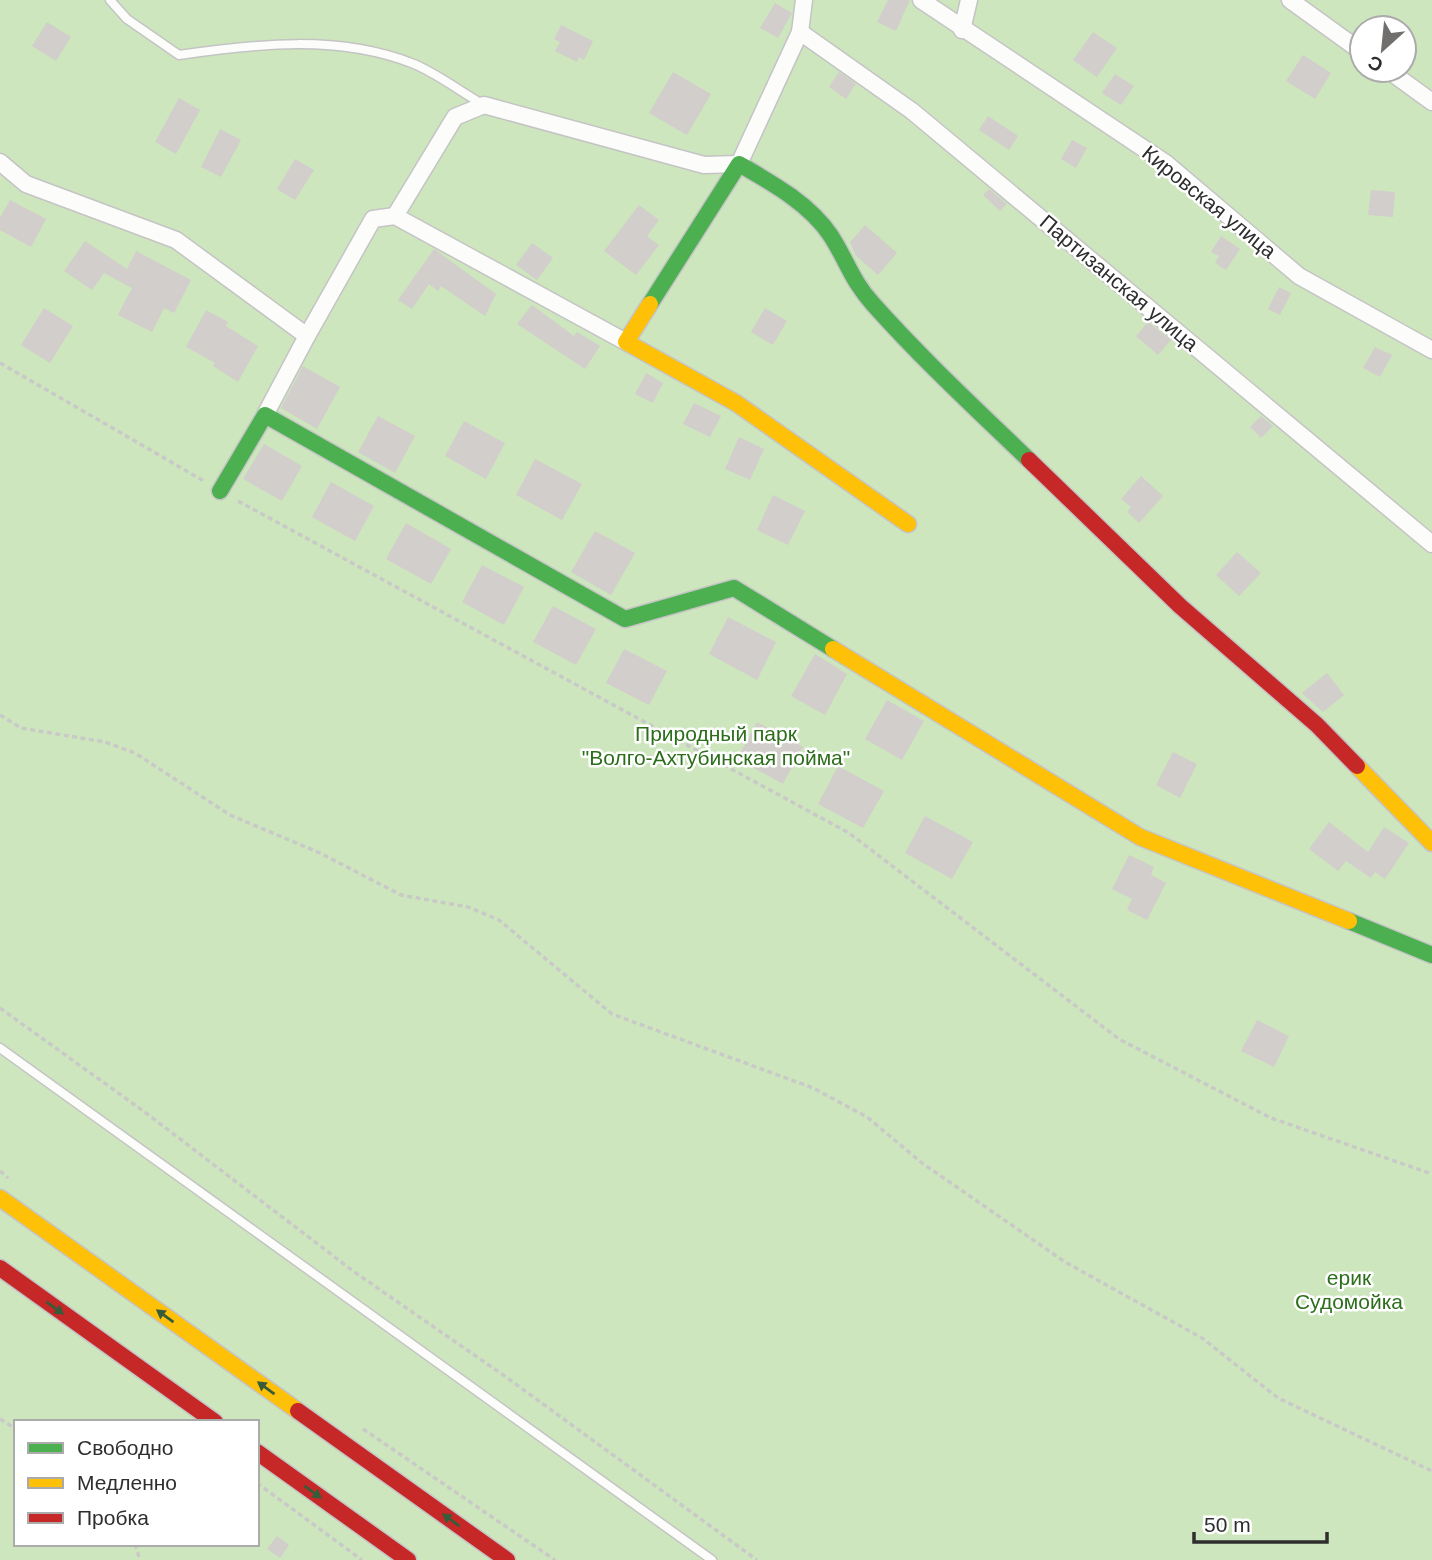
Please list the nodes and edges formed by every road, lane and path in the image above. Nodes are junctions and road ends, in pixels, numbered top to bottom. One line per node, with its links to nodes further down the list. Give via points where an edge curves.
1 (110, 0): 11 (lane, via 127,19 179,55 258,44 349,45 415,64)
2 (921, 0): 6 (street, Кировская улица)
3 (969, 0): 6 (street)
4 (1290, 0): 8 (street)
5 (802, 1): 7 (street)
6 (962, 30): 17 (street, Кировская улица, via 1167,164 1299,276)
7 (800, 32): 13 (street); 22 (street, Партизанская улица, via 912,111)
8 (1348, 42)
9 (1407, 84): 10 (street)
10 (1432, 102)
11 (484, 105): 13 (street, via 704,165); 14 (street, via 455,117)
12 (0, 162): 15 (street, via 26,184 176,240)
13 (739, 164): 16 (street); 24 (street, via 781,188 816,219 831,236 855,284 901,336 1180,606 1317,725)
14 (395, 216): 15 (street, via 373,219); 16 (street)
15 (307, 336): 19 (street)
16 (626, 342): 21 (street, via 681,368 795,440)
17 (1432, 350)
18 (0, 363): 20 (path)
19 (265, 415): 20 (street); 25 (street, via 625,619 734,588 1140,837)
20 (219, 491): 28 (path, via 849,833 1119,1039 1271,1118)
21 (908, 524)
22 (1432, 544)
23 (0, 715): 33 (path, via 21,728 105,742 135,753 230,815 320,853 401,895 482,911 499,920 612,1014 845,1103 993,1214 1065,1262 1202,1338 1278,1398)
24 (1432, 843)
25 (1432, 955)
26 (0, 1009): 39 (path, via 354,1271)
27 (0, 1048): 38 (lane)
28 (1432, 1174)
29 (0, 1198): 37 (street, one-way to 29)
30 (0, 1268): 31 (street, one-way to 31)
31 (212, 1420)
32 (259, 1453): 36 (street, one-way to 36)
33 (1432, 1471)
34 (259, 1484): 35 (path)
35 (362, 1560)
36 (408, 1560)
37 (506, 1560)
38 (712, 1560)
39 (757, 1560)

